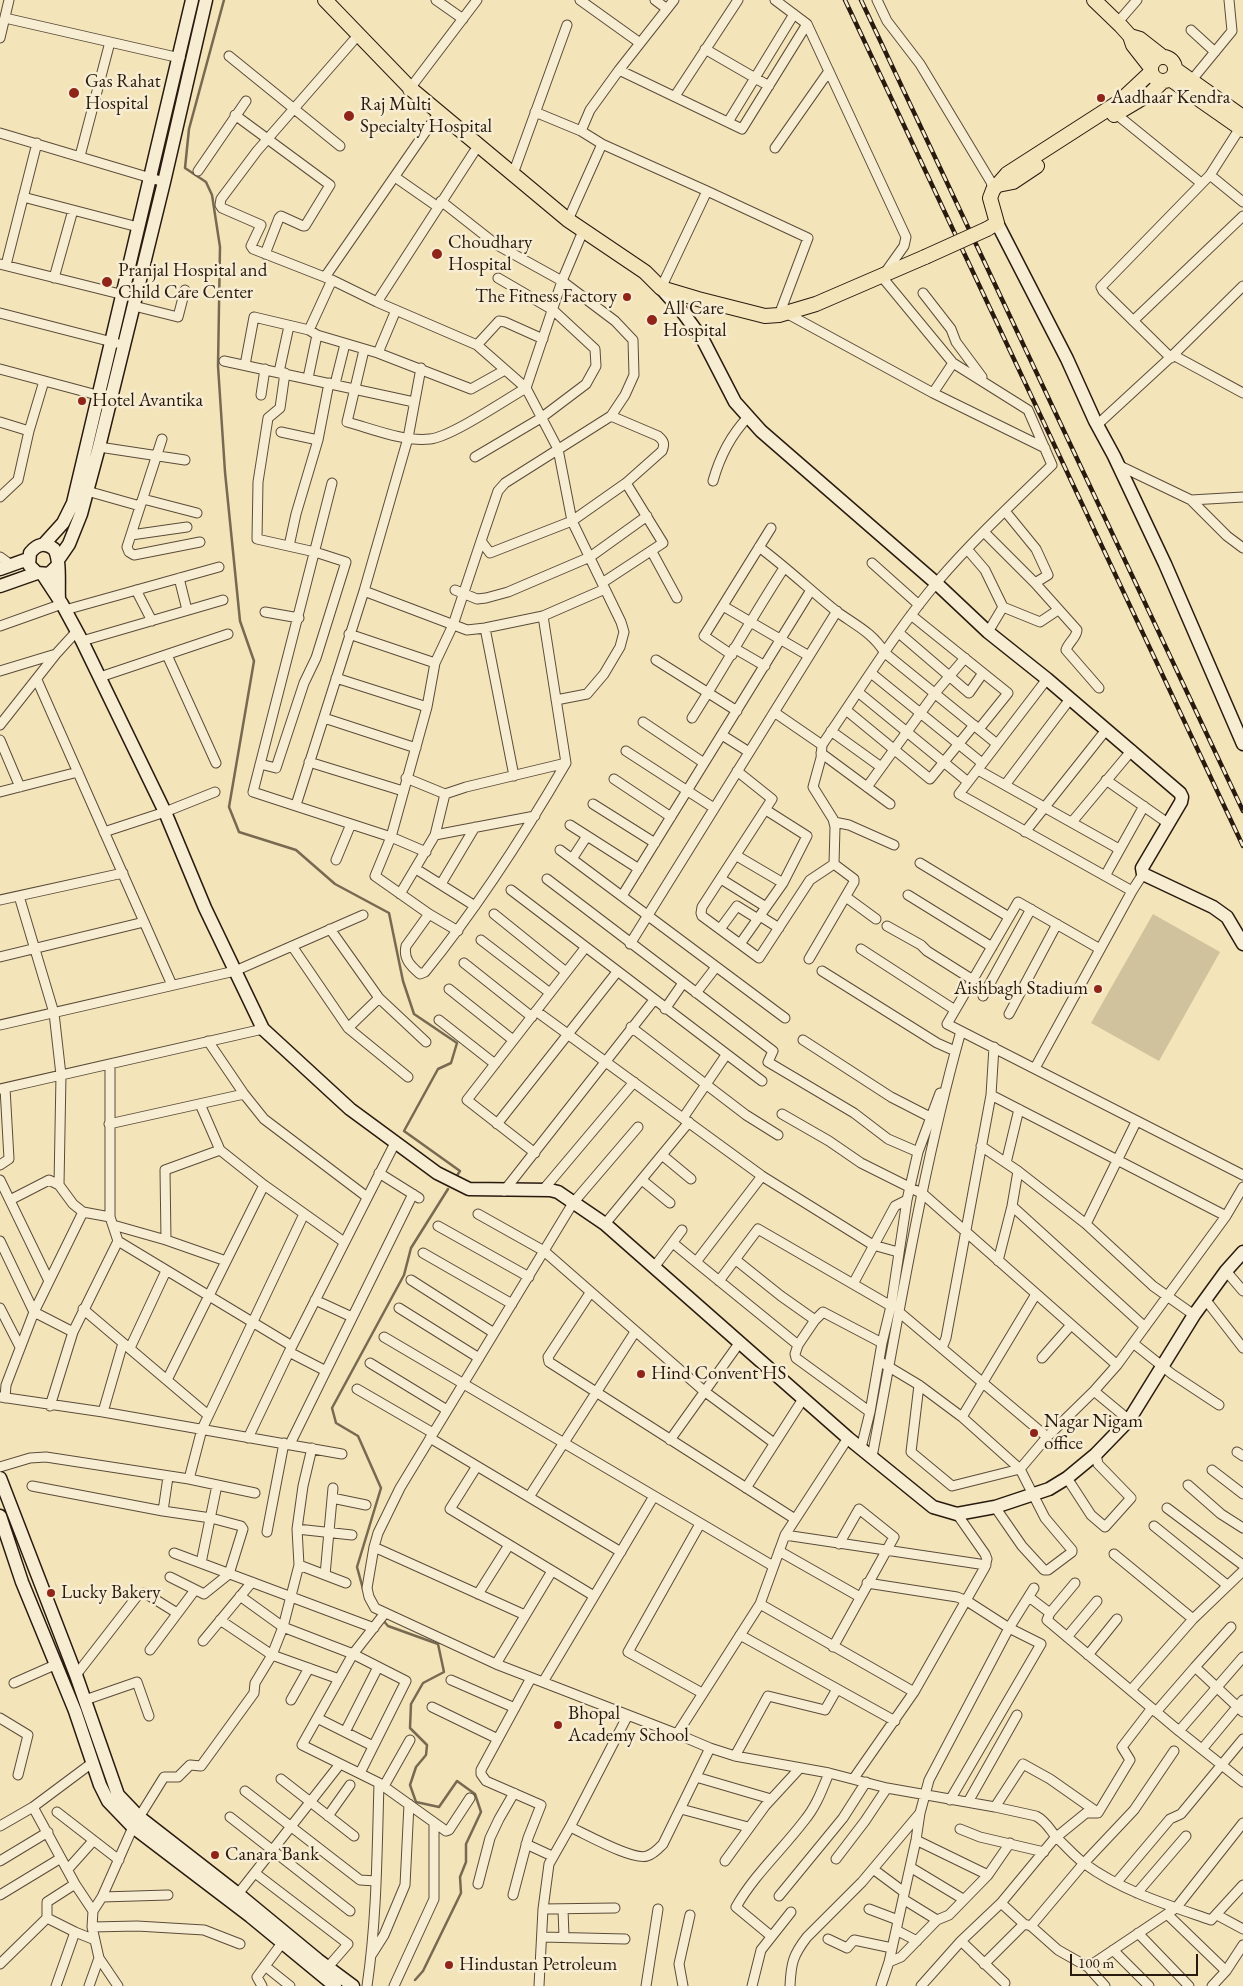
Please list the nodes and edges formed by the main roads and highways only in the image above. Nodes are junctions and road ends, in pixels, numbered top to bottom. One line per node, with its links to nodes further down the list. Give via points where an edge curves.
1 (192, 0): 16 (main road, via 73,503 63,523)
2 (206, 0): 18 (main road, via 99,448 81,514)
3 (315, 0): 10 (main road, via 353,41)
4 (325, 0): 10 (main road)
5 (1094, 0): 6 (main road)
6 (1130, 36): 7 (main road, via 1140,39); 8 (main road, via 1133,46)
7 (1163, 57): 8 (main road, via 1156,60); 9 (main road, via 1173,62)
8 (1151, 70): 9 (main road, via 1156,80); 12 (main road, via 1119,102 1007,174)
9 (1169, 76): 11 (main road); 11 (main road, via 1192,81); 12 (main road, via 1150,93 1013,182)
10 (409, 90): 14 (main road); 14 (main road, via 474,152)
11 (1242, 125)
12 (996, 187): 13 (main road, via 991,203 998,220)
13 (992, 226): 15 (main road, bridge, via 816,304 782,314 765,316 743,312); 23 (main road, via 1067,359 1165,564)
14 (582, 234): 15 (main road, via 651,278)
15 (661, 288): 24 (main road, via 703,340 735,402 761,431 988,632 1182,795 1169,824 1142,868 1143,874 1220,912 1228,918)
16 (44, 544): 17 (main road, via 33,548); 18 (main road, via 54,549)
17 (28, 559): 19 (main road); 20 (main road)
18 (58, 563): 20 (main road, via 49,574); 22 (main road)
19 (6, 567)
20 (40, 574): 21 (main road); 22 (main road)
21 (0, 586)
22 (62, 605): 25 (main road, via 165,812 205,908 263,1028 350,1109 437,1173 469,1189 558,1192 606,1224 848,1438 933,1507 957,1514 995,1507 1032,1495 1067,1478 1129,1420 1194,1315)
23 (1243, 744)
24 (1243, 944)
25 (1243, 1252)
26 (0, 1479): 28 (main road)
27 (0, 1516): 29 (main road, via 22,1582)
28 (76, 1675): 29 (main road); 30 (main road, via 118,1795)
29 (63, 1681): 30 (main road, via 108,1801)
30 (136, 1822): 31 (main road); 32 (main road, via 238,1894)
31 (335, 1986)
32 (353, 1986)

